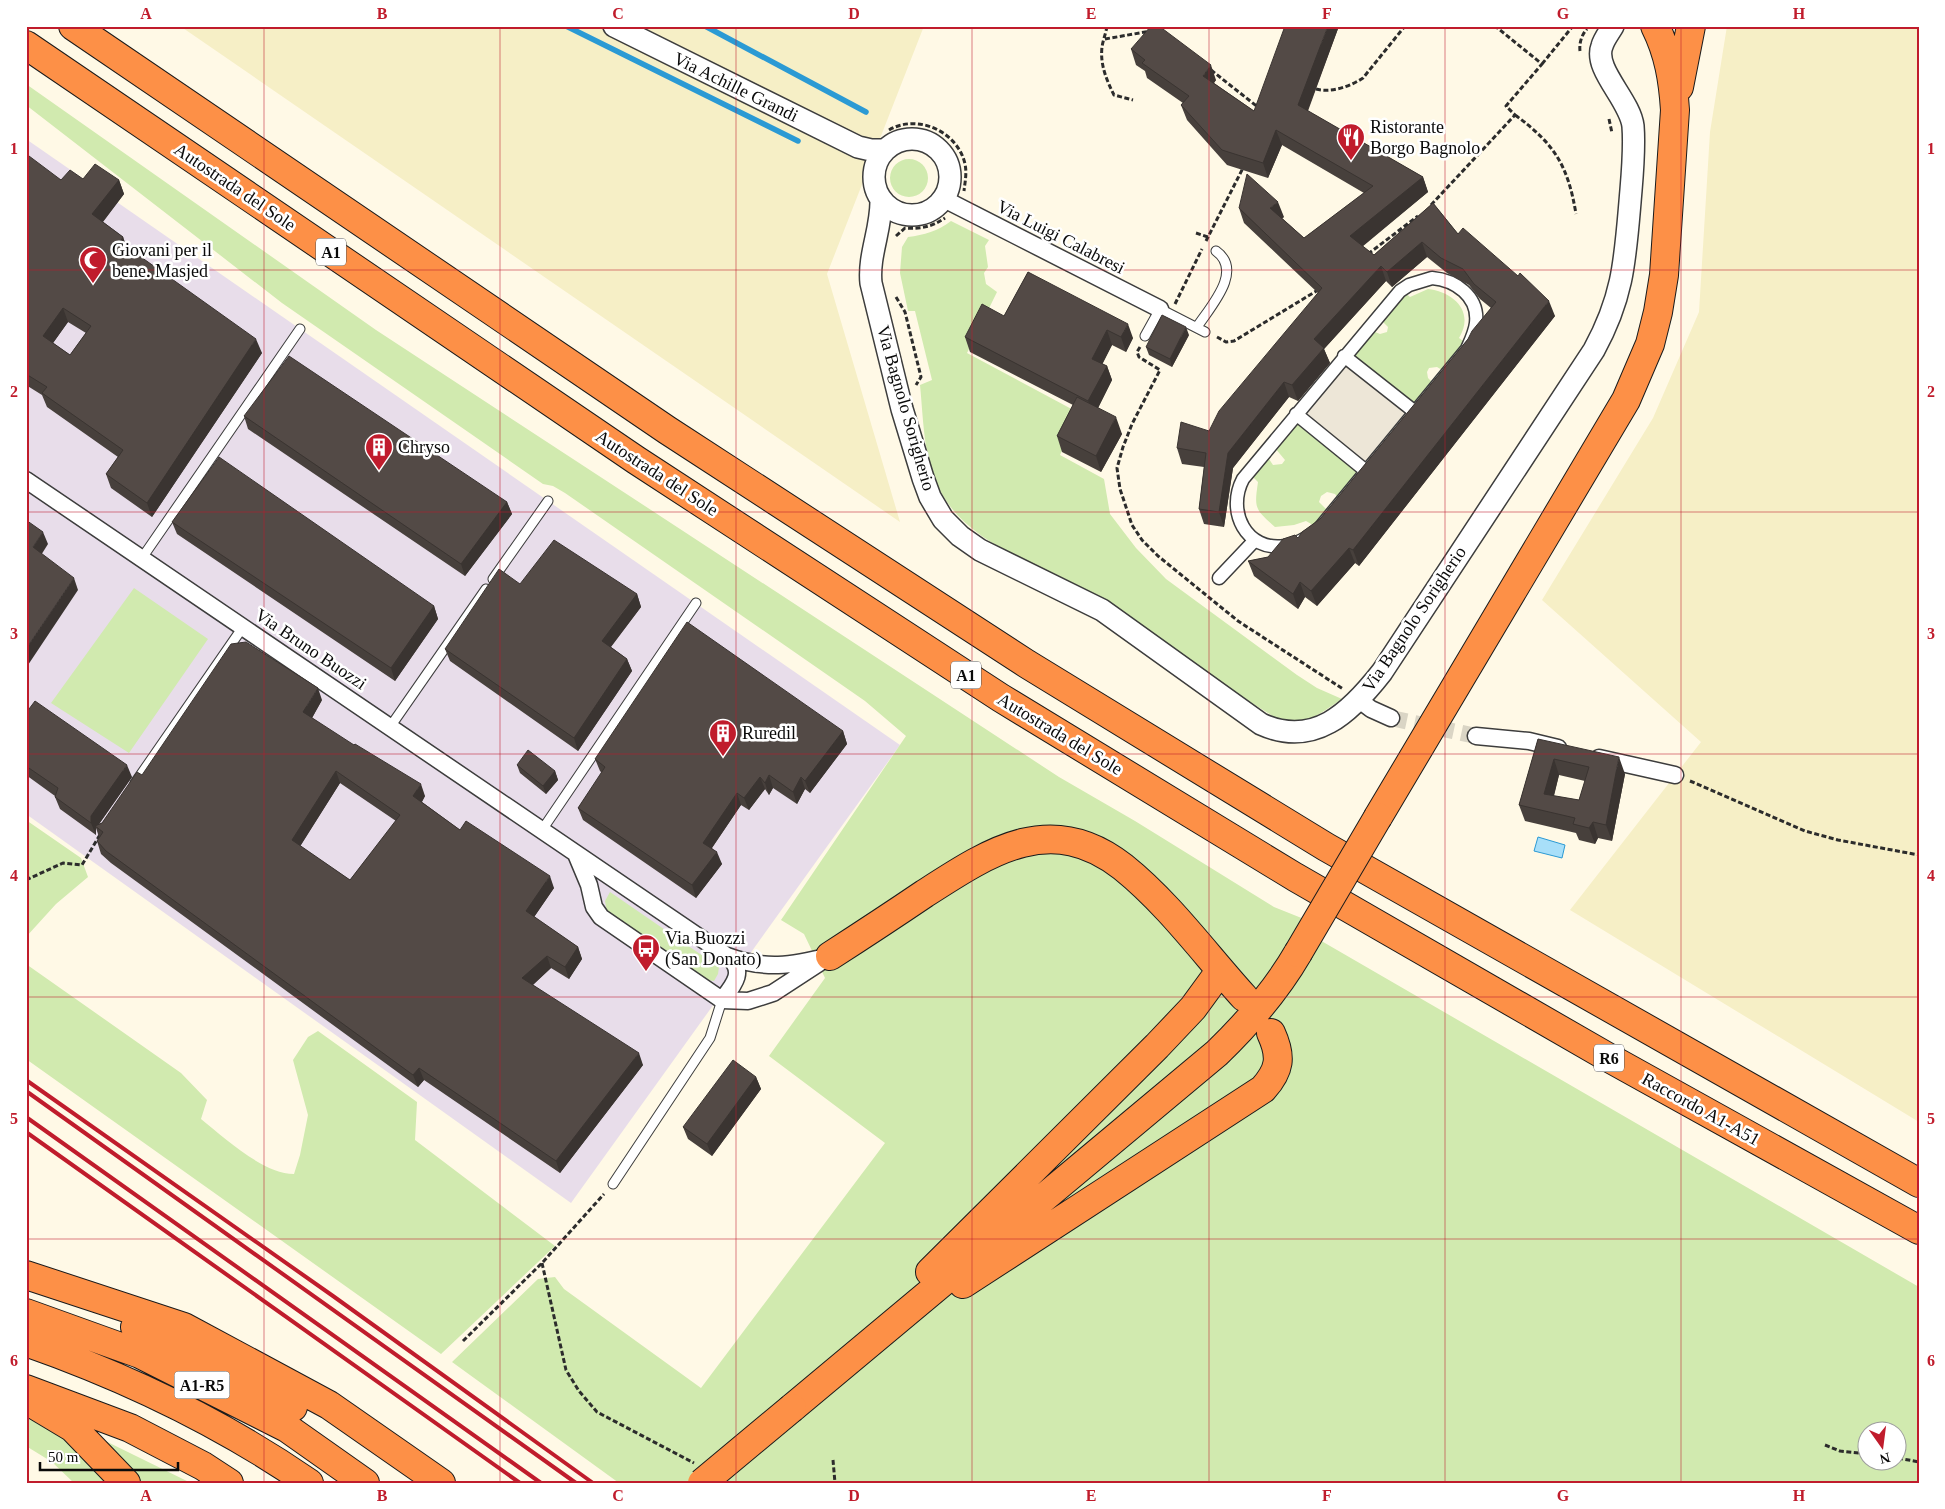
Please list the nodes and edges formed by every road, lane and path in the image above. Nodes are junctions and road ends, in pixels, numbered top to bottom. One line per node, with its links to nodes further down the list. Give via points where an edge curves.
1 (73, 26): 66 (highway, A1, via 675,436 1027,664)
2 (614, 26): 25 (street, Via Achille Grandi)
3 (1107, 26): 13 (path)
4 (1405, 26): 18 (path, via 1362,78 1341,88)
5 (1495, 26): 17 (path)
6 (1573, 26): 17 (path)
7 (1589, 26): 15 (path, via 1584,32)
8 (1624, 26): 12 (street, Via Bagnolo Sorigherio)
9 (1655, 26): 20 (highway, via 1669,61)
10 (1691, 26): 20 (highway)
11 (1158, 30): 13 (path)
12 (1609, 33): 58 (street, Via Bagnolo Sorigherio, via 1601,47 1602,63 1627,106 1634,135 1624,265 1612,314 1594,350 1382,672)
13 (1105, 39): 19 (path, via 1102,45 1105,78 1114,94)
14 (26, 44): 70 (highway, Autostrada del Sole / A1, via 644,466 1001,698)
15 (1580, 54)
16 (1204, 64): 21 (path)
17 (1542, 64): 22 (path, via 1506,106)
18 (1316, 89)
19 (1132, 100)
20 (1675, 110): 87 (highway, bridge, via 1664,275 1658,312 1640,371 1626,400 1284,977 1254,1016 1217,1053)
21 (1264, 112)
22 (1515, 116): 31 (path); 32 (path, via 1532,127 1564,165)
23 (1608, 117): 24 (path)
24 (1613, 141)
25 (858, 147): 26 (street, Via Achille Grandi); 28 (street)
26 (885, 150): 28 (street); 30 (street, via 896,142 920,139 942,152 951,175)
27 (1246, 162): 37 (path)
28 (874, 173): 29 (street)
29 (881, 199): 33 (street, via 889,207); 36 (street, Via Bagnolo Sorigherio)
30 (946, 208): 33 (street); 36 (path, via 930,226 905,228); 42 (street, Via Luigi Calabresi)
31 (1427, 210)
32 (1576, 214)
33 (909, 215): 36 (street, via 894,220)
34 (1419, 215): 39 (path)
35 (1196, 233): 37 (path)
36 (886, 234): 47 (street, Via Bagnolo Sorigherio, via 872,260 871,283)
37 (1208, 237): 42 (path)
38 (1216, 251): 44 (lane, via 1226,264 1227,278)
39 (1366, 256)
40 (1322, 287): 44 (path, via 1234,341 1226,342)
41 (894, 294): 47 (path, via 905,312 921,377)
42 (1165, 312): 44 (lane); 45 (lane)
43 (300, 329): 54 (lane)
44 (1201, 330)
45 (1145, 336): 58 (path, via 1137,354 1141,360 1160,370 1126,439 1117,468 1132,525 1158,556 1238,621)
46 (1344, 356): 48 (street); 48 (street, via 1400,291 1409,285 1432,278 1450,281 1461,288 1475,309 1474,334 1467,349); 49 (street)
47 (902, 409): 58 (street, Via Bagnolo Sorigherio, via 930,497 943,519 980,550 1102,610 1251,718 1280,732 1318,728)
48 (1415, 412): 50 (street)
49 (1296, 414): 50 (street); 53 (street, via 1243,479 1236,494 1241,524)
50 (1366, 472): 53 (street, via 1311,535 1284,547 1269,546)
51 (26, 480): 54 (street, Via Bruno Buozzi)
52 (548, 500): 60 (lane)
53 (1255, 540): 55 (street)
54 (142, 558): 57 (street, Via Bruno Buozzi)
55 (1219, 578)
56 (696, 603): 64 (lane)
57 (243, 627): 60 (street, Via Bruno Buozzi); 63 (lane)
58 (1358, 699): 59 (street, via 1371,710)
59 (1391, 718)
60 (390, 727): 64 (street, Via Bruno Buozzi)
61 (1476, 736): 62 (street, via 1529,741)
62 (1675, 775): 68 (path, via 1805,831)
63 (130, 791)
64 (542, 830): 67 (street, Via Bruno Buozzi)
65 (101, 832): 69 (path, via 82,865 63,862)
66 (1326, 848): 79 (highway, R6)
67 (574, 851): 71 (street, Via Bruno Buozzi); 72 (street, Via Bruno Buozzi, via 586,874)
68 (1919, 855)
69 (26, 880)
70 (1302, 881): 81 (highway, Raccordo A1-A51 / R6, via 1611,1059)
71 (622, 884): 72 (street, via 603,884); 73 (street, Via Bruno Buozzi)
72 (593, 900): 77 (street, Via Bruno Buozzi, via 601,917)
73 (727, 956): 74 (street, Via Bruno Buozzi, via 764,966 795,965); 77 (street, via 735,965 737,976)
74 (830, 956): 75 (highway, via 964,868 1023,841 1047,840 1069,841 1092,849 1122,867 1162,903); 77 (street, via 773,993 748,1000)
75 (1220, 971): 76 (highway); 87 (highway, via 1193,1008 1157,1046 914,1288)
76 (1244, 997)
77 (722, 1000): 80 (lane, via 710,1038)
78 (1271, 1034): 87 (highway, via 1279,1055 1278,1066 1264,1089)
79 (1919, 1183)
80 (613, 1184): 82 (path)
81 (1919, 1230)
82 (542, 1263): 85 (path); 93 (path, via 566,1370 579,1392 597,1412 688,1458)
83 (26, 1277): 98 (highway, via 174,1345 325,1424); 99 (highway, via 184,1327 329,1405)
84 (26, 1312): 97 (highway, A1-R5, via 140,1354 287,1428)
85 (463, 1341)
86 (26, 1342): 96 (highway, A1-R5, via 75,1359 191,1412)
87 (859, 1352): 93 (highway, bridge, via 792,1408)
88 (26, 1389): 95 (highway, via 130,1428)
89 (26, 1400): 94 (highway, via 73,1428)
90 (1825, 1445): 91 (path)
91 (1858, 1453)
92 (832, 1460): 100 (path)
93 (702, 1475)
94 (126, 1483)
95 (229, 1483)
96 (309, 1483)
97 (365, 1483)
98 (412, 1483)
99 (442, 1483)
100 (836, 1483)

